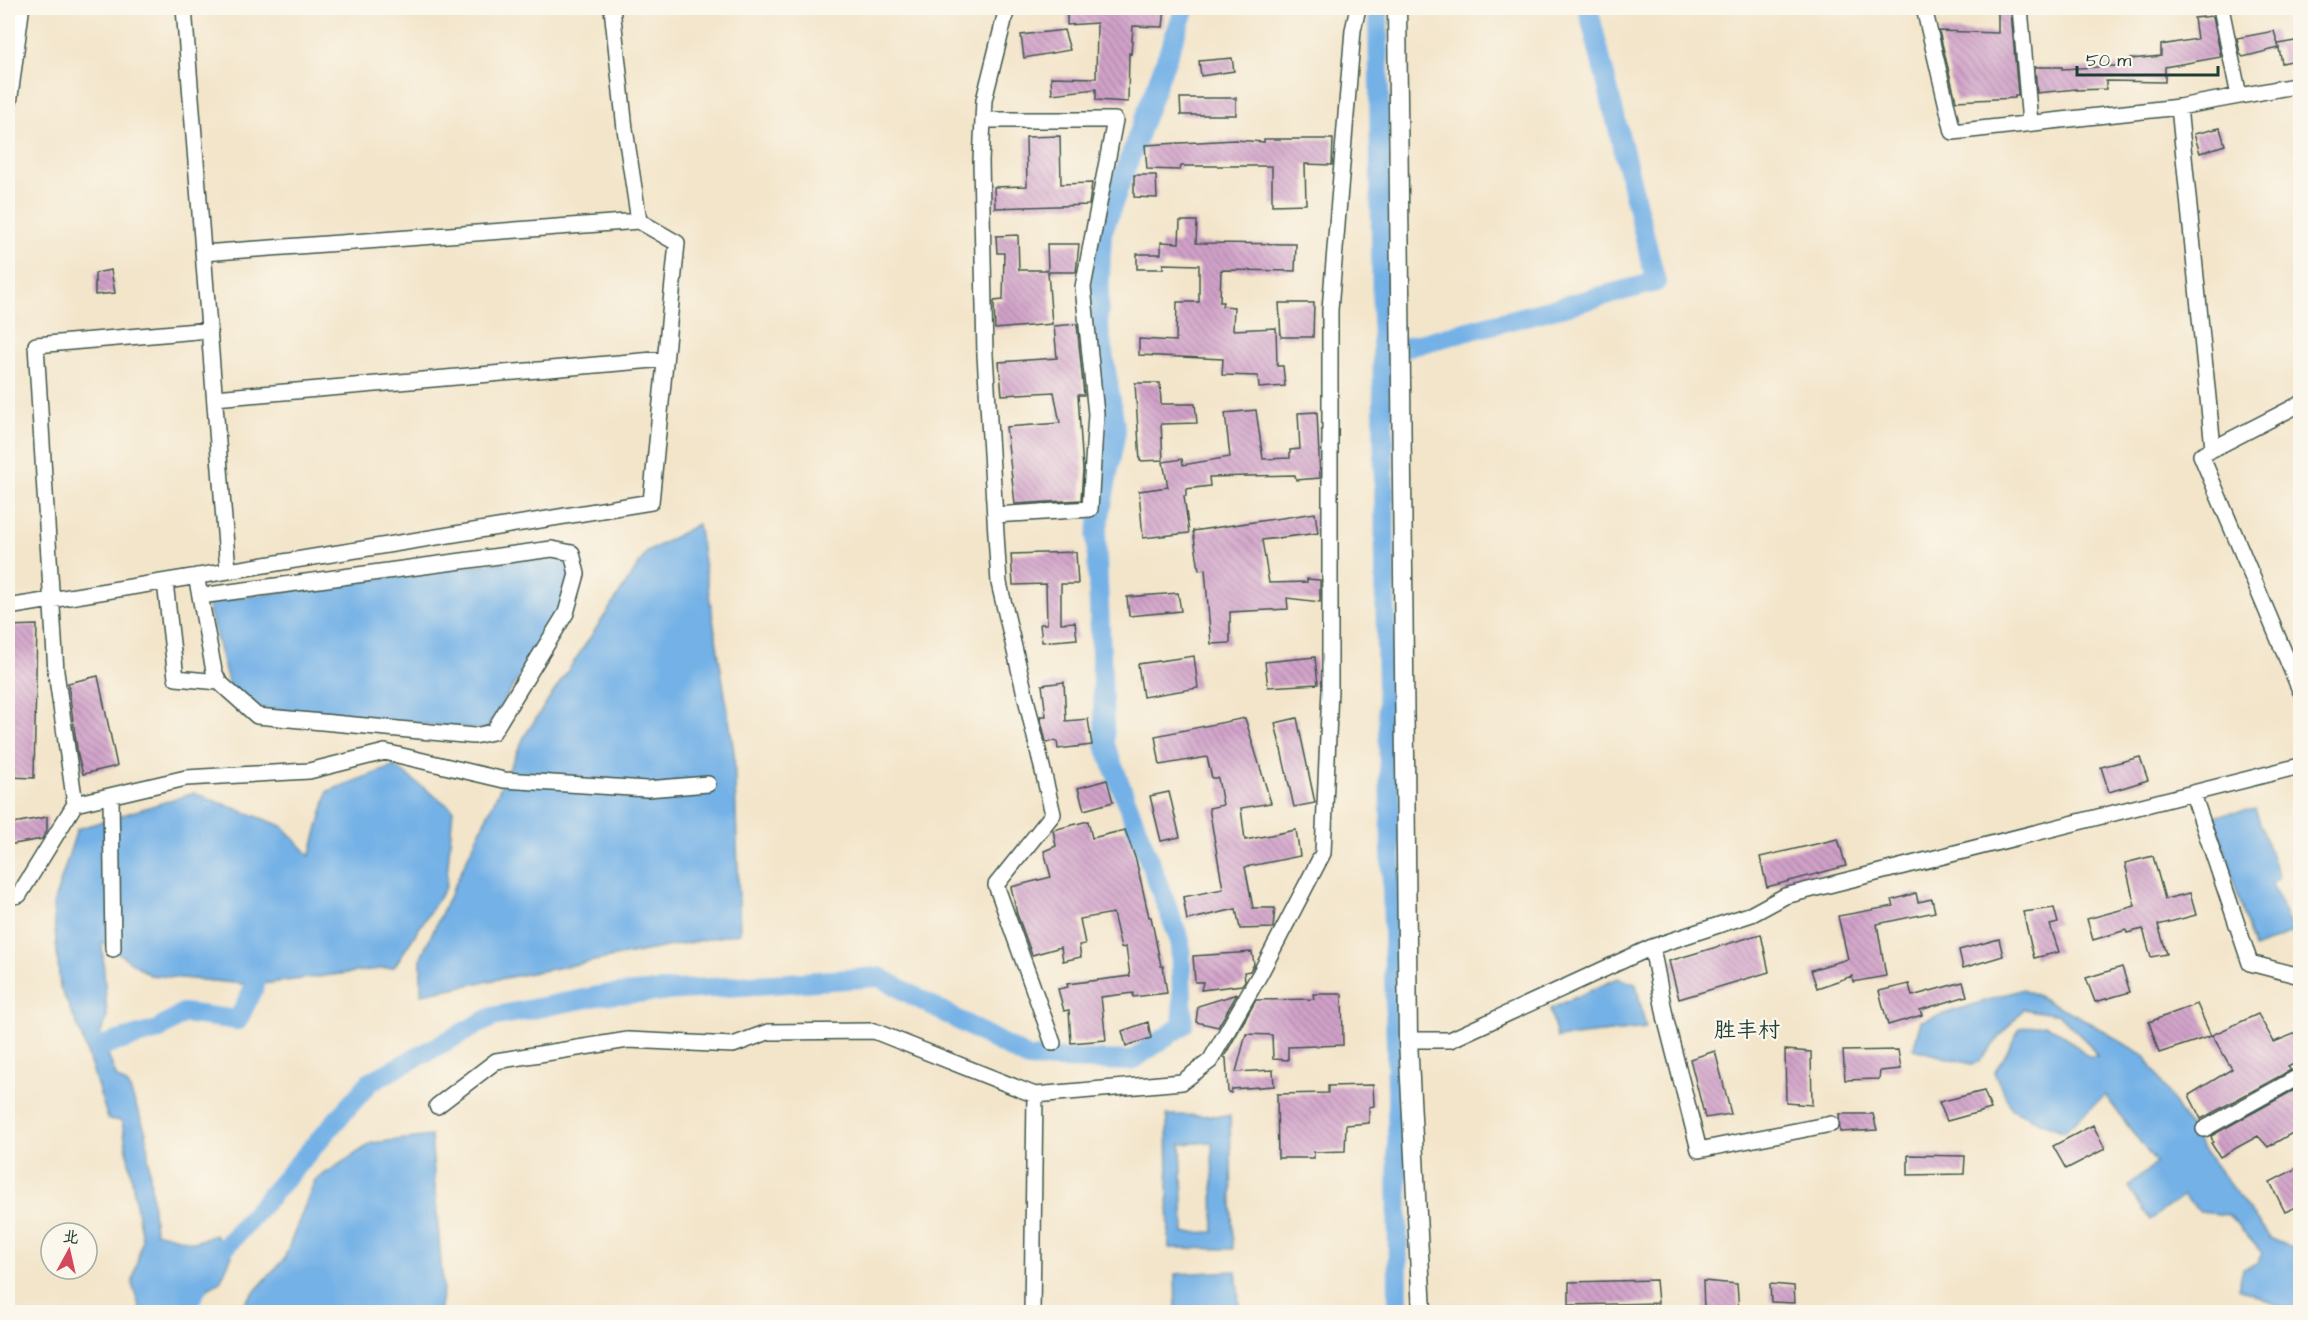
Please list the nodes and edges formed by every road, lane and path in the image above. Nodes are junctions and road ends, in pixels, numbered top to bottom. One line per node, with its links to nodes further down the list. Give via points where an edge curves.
1 (20, 8): 12 (street)
2 (184, 8): 17 (street)
3 (612, 8): 16 (street)
4 (1007, 8): 14 (street, via 984,100)
5 (1358, 8): 44 (street, via 1330,309 1329,689 1323,853 1210,1061 1182,1082)
6 (1396, 8): 41 (street)
7 (1924, 8): 15 (street, via 1953,132)
8 (2020, 8): 15 (street)
9 (2221, 8): 11 (street)
10 (2301, 85): 11 (street)
11 (2239, 96): 13 (street)
12 (8, 100)
13 (2179, 107): 15 (street); 22 (street)
14 (983, 120): 23 (street, via 985,355); 23 (street, via 1114,120 1083,287 1096,414 1090,509)
15 (2030, 123)
16 (639, 221): 17 (street); 19 (street, via 677,243)
17 (203, 253): 18 (street)
18 (209, 330): 20 (street); 28 (street, via 36,345)
19 (665, 359): 20 (street); 24 (street, via 651,502)
20 (215, 398): 24 (street)
21 (2301, 404): 22 (street)
22 (2213, 448): 31 (street, via 2201,455)
23 (995, 515): 42 (street, via 999,583 1053,814 996,885)
24 (228, 571): 25 (street)
25 (196, 576): 26 (street); 27 (street)
26 (165, 582): 28 (street); 30 (street, via 176,678)
27 (200, 596): 30 (street); 30 (street, via 552,549 572,553 577,574 566,613 494,732 474,736 257,716)
28 (52, 600): 29 (street); 36 (street, via 57,672)
29 (8, 608)
30 (219, 682)
31 (2301, 690)
32 (2301, 766): 34 (street)
33 (708, 784): 35 (street, via 647,789 504,780 385,752 309,771 186,778)
34 (2193, 794): 38 (street, via 1785,896 1752,914); 40 (street, via 2250,963)
35 (111, 796): 36 (street); 39 (street)
36 (75, 804): 37 (street, via 19,895)
37 (8, 897)
38 (1652, 947): 41 (street, via 1450,1040); 46 (street, via 1666,1021 1699,1150)
39 (113, 949)
40 (2301, 976)
41 (1408, 1040): 49 (street)
42 (1053, 1043)
43 (2301, 1076): 47 (street)
44 (1035, 1095): 45 (street, via 874,1031 768,1032 733,1045 628,1040 496,1061); 48 (street)
45 (437, 1106)
46 (1831, 1124)
47 (2204, 1129)
48 (1032, 1312)
49 (1422, 1312)

